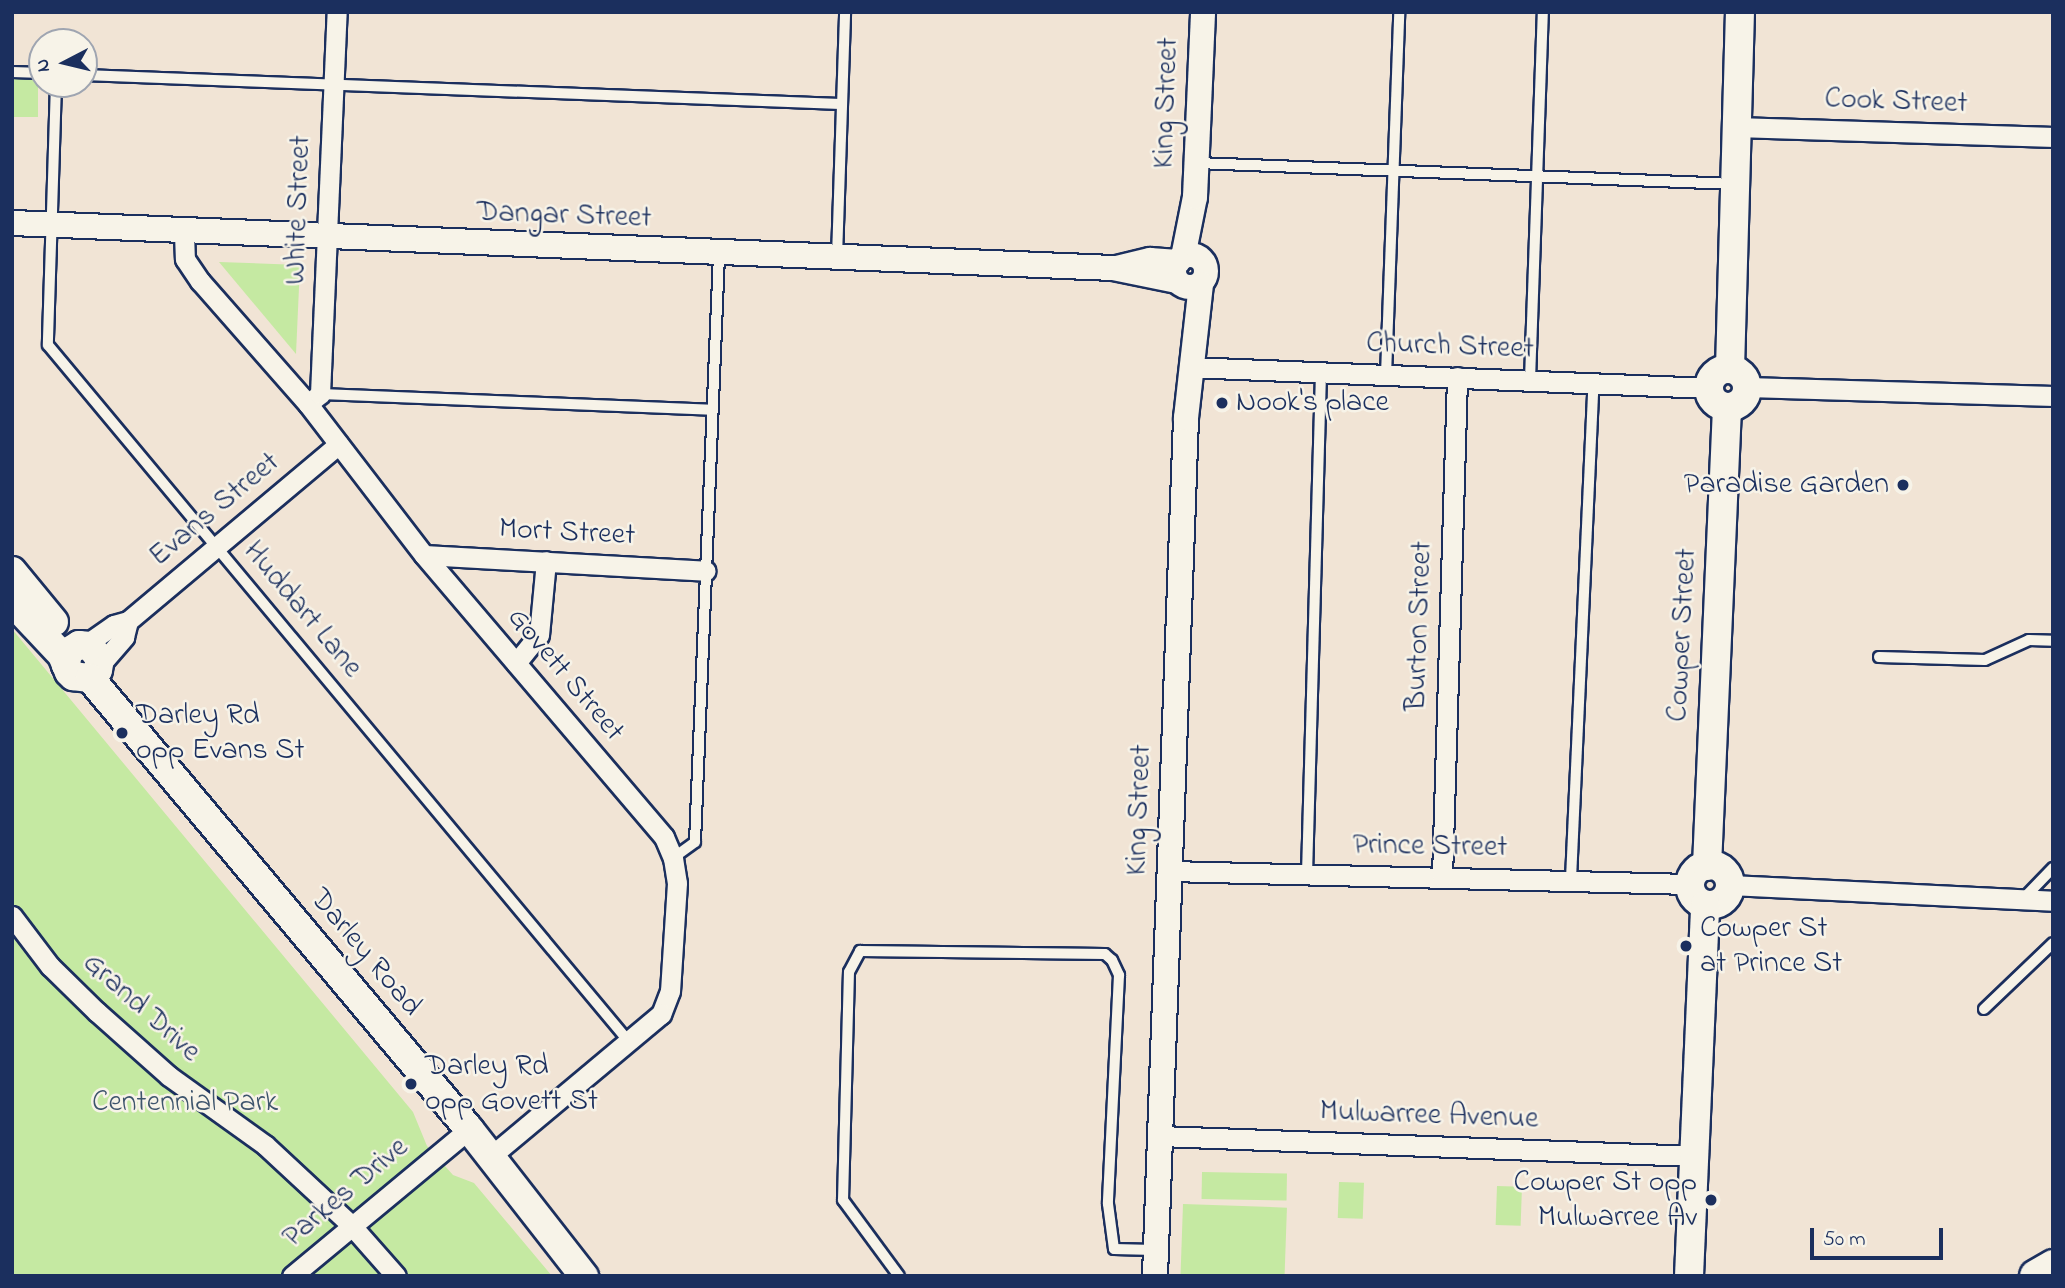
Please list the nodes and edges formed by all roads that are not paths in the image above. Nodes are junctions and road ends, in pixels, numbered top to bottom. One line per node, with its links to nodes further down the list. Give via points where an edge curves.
1 (337, 12): 8 (street, White Street)
2 (845, 12): 10 (lane)
3 (1203, 12): 13 (street, King Street)
4 (1399, 12): 14 (lane)
5 (1543, 12): 15 (lane)
6 (1740, 12): 11 (main road)
7 (98, 76): 8 (lane)
8 (334, 85): 10 (lane); 20 (street, White Street)
9 (55, 98): 18 (lane, Huddart Lane)
10 (840, 104): 22 (lane)
11 (1737, 127): 12 (street, Cook Street); 16 (main road)
12 (2053, 137)
13 (1196, 163): 14 (lane); 23 (street, King Street)
14 (1392, 171): 15 (lane); 26 (lane)
15 (1537, 179): 16 (lane); 29 (lane)
16 (1734, 184): 28 (main road)
17 (12, 223): 18 (street, Dangar Street)
18 (50, 224): 19 (street, Dangar Street); 36 (lane, Huddart Lane, via 48,345)
19 (184, 233): 20 (street, Dangar Street); 33 (street, Govett Street, via 183,248 190,268)
20 (329, 237): 21 (street, Dangar Street); 33 (street, White Street)
21 (719, 254): 22 (street, Dangar Street); 34 (lane)
22 (836, 258): 23 (street, Dangar Street)
23 (1187, 271): 24 (street, King Street, via 1184,326)
24 (1190, 357): 25 (street, Church Street); 48 (street, King Street)
25 (1321, 372): 26 (street, Church Street); 49 (lane)
26 (1386, 375): 27 (street, Church Street)
27 (1457, 377): 29 (street, Church Street); 50 (street, Burton Street)
28 (1739, 378): 31 (street); 32 (main road, via 1742,402)
29 (1530, 380): 30 (street, Church Street)
30 (1594, 382): 32 (street, Church Street); 51 (lane)
31 (2053, 396)
32 (1718, 398): 52 (main road, Cowper Street)
33 (314, 399): 34 (lane); 35 (street, Govett Street)
34 (713, 410): 40 (lane)
35 (339, 444): 36 (street, Evans Street); 37 (street, Govett Street)
36 (217, 547): 44 (street, Evans Street, via 128,621 114,625); 59 (lane, Huddart Lane)
37 (424, 555): 38 (street, Mort Street); 45 (street, Govett Street)
38 (546, 561): 40 (street, Mort Street); 45 (street, via 539,635)
39 (12, 571): 44 (main road, Darley Road)
40 (706, 571): 46 (lane, via 695,842)
41 (12, 602): 44 (main road, Darley Road)
42 (2053, 641): 43 (lane, via 2029,640 1985,660)
43 (1878, 657)
44 (84, 659): 60 (main road, Darley Road)
45 (516, 663): 46 (street, Govett Street, via 664,837)
46 (673, 858): 59 (street, Govett Street, via 677,883 670,991 661,1014)
47 (2053, 869): 54 (lane)
48 (1169, 871): 49 (street, Prince Street); 61 (street, King Street)
49 (1307, 874): 50 (street, Prince Street)
50 (1442, 877): 51 (street, Prince Street)
51 (1571, 879): 52 (street, Prince Street)
52 (1700, 885): 53 (main road, via 1722,901); 63 (main road, Cowper Street)
53 (1730, 885): 54 (street)
54 (2024, 898): 55 (street)
55 (2053, 901)
56 (12, 916): 64 (street, Grand Drive, via 50,966 97,1012 169,1076 265,1145)
57 (2053, 943): 58 (lane)
58 (1984, 1009)
59 (630, 1044): 62 (street, Govett Street)
60 (469, 1129): 62 (main road, Darley Road); 64 (street, Parkes Drive)
61 (1160, 1136): 63 (street, Mulwarree Avenue); 65 (street, King Street)
62 (491, 1156): 69 (main road, Darley Road)
63 (1696, 1156): 72 (main road, Cowper Street)
64 (351, 1225): 67 (street, Parkes Drive); 68 (street, Grand Drive)
65 (1156, 1250): 70 (lane, via 1114,1249 1108,1204 1119,975 1112,960 1105,954 860,951 849,972 843,1200); 71 (street, King Street)
66 (2053, 1266): 73 (main road)
67 (292, 1276)
68 (396, 1276)
69 (584, 1276)
70 (899, 1276)
71 (1155, 1276)
72 (1689, 1276)
73 (2036, 1276)

